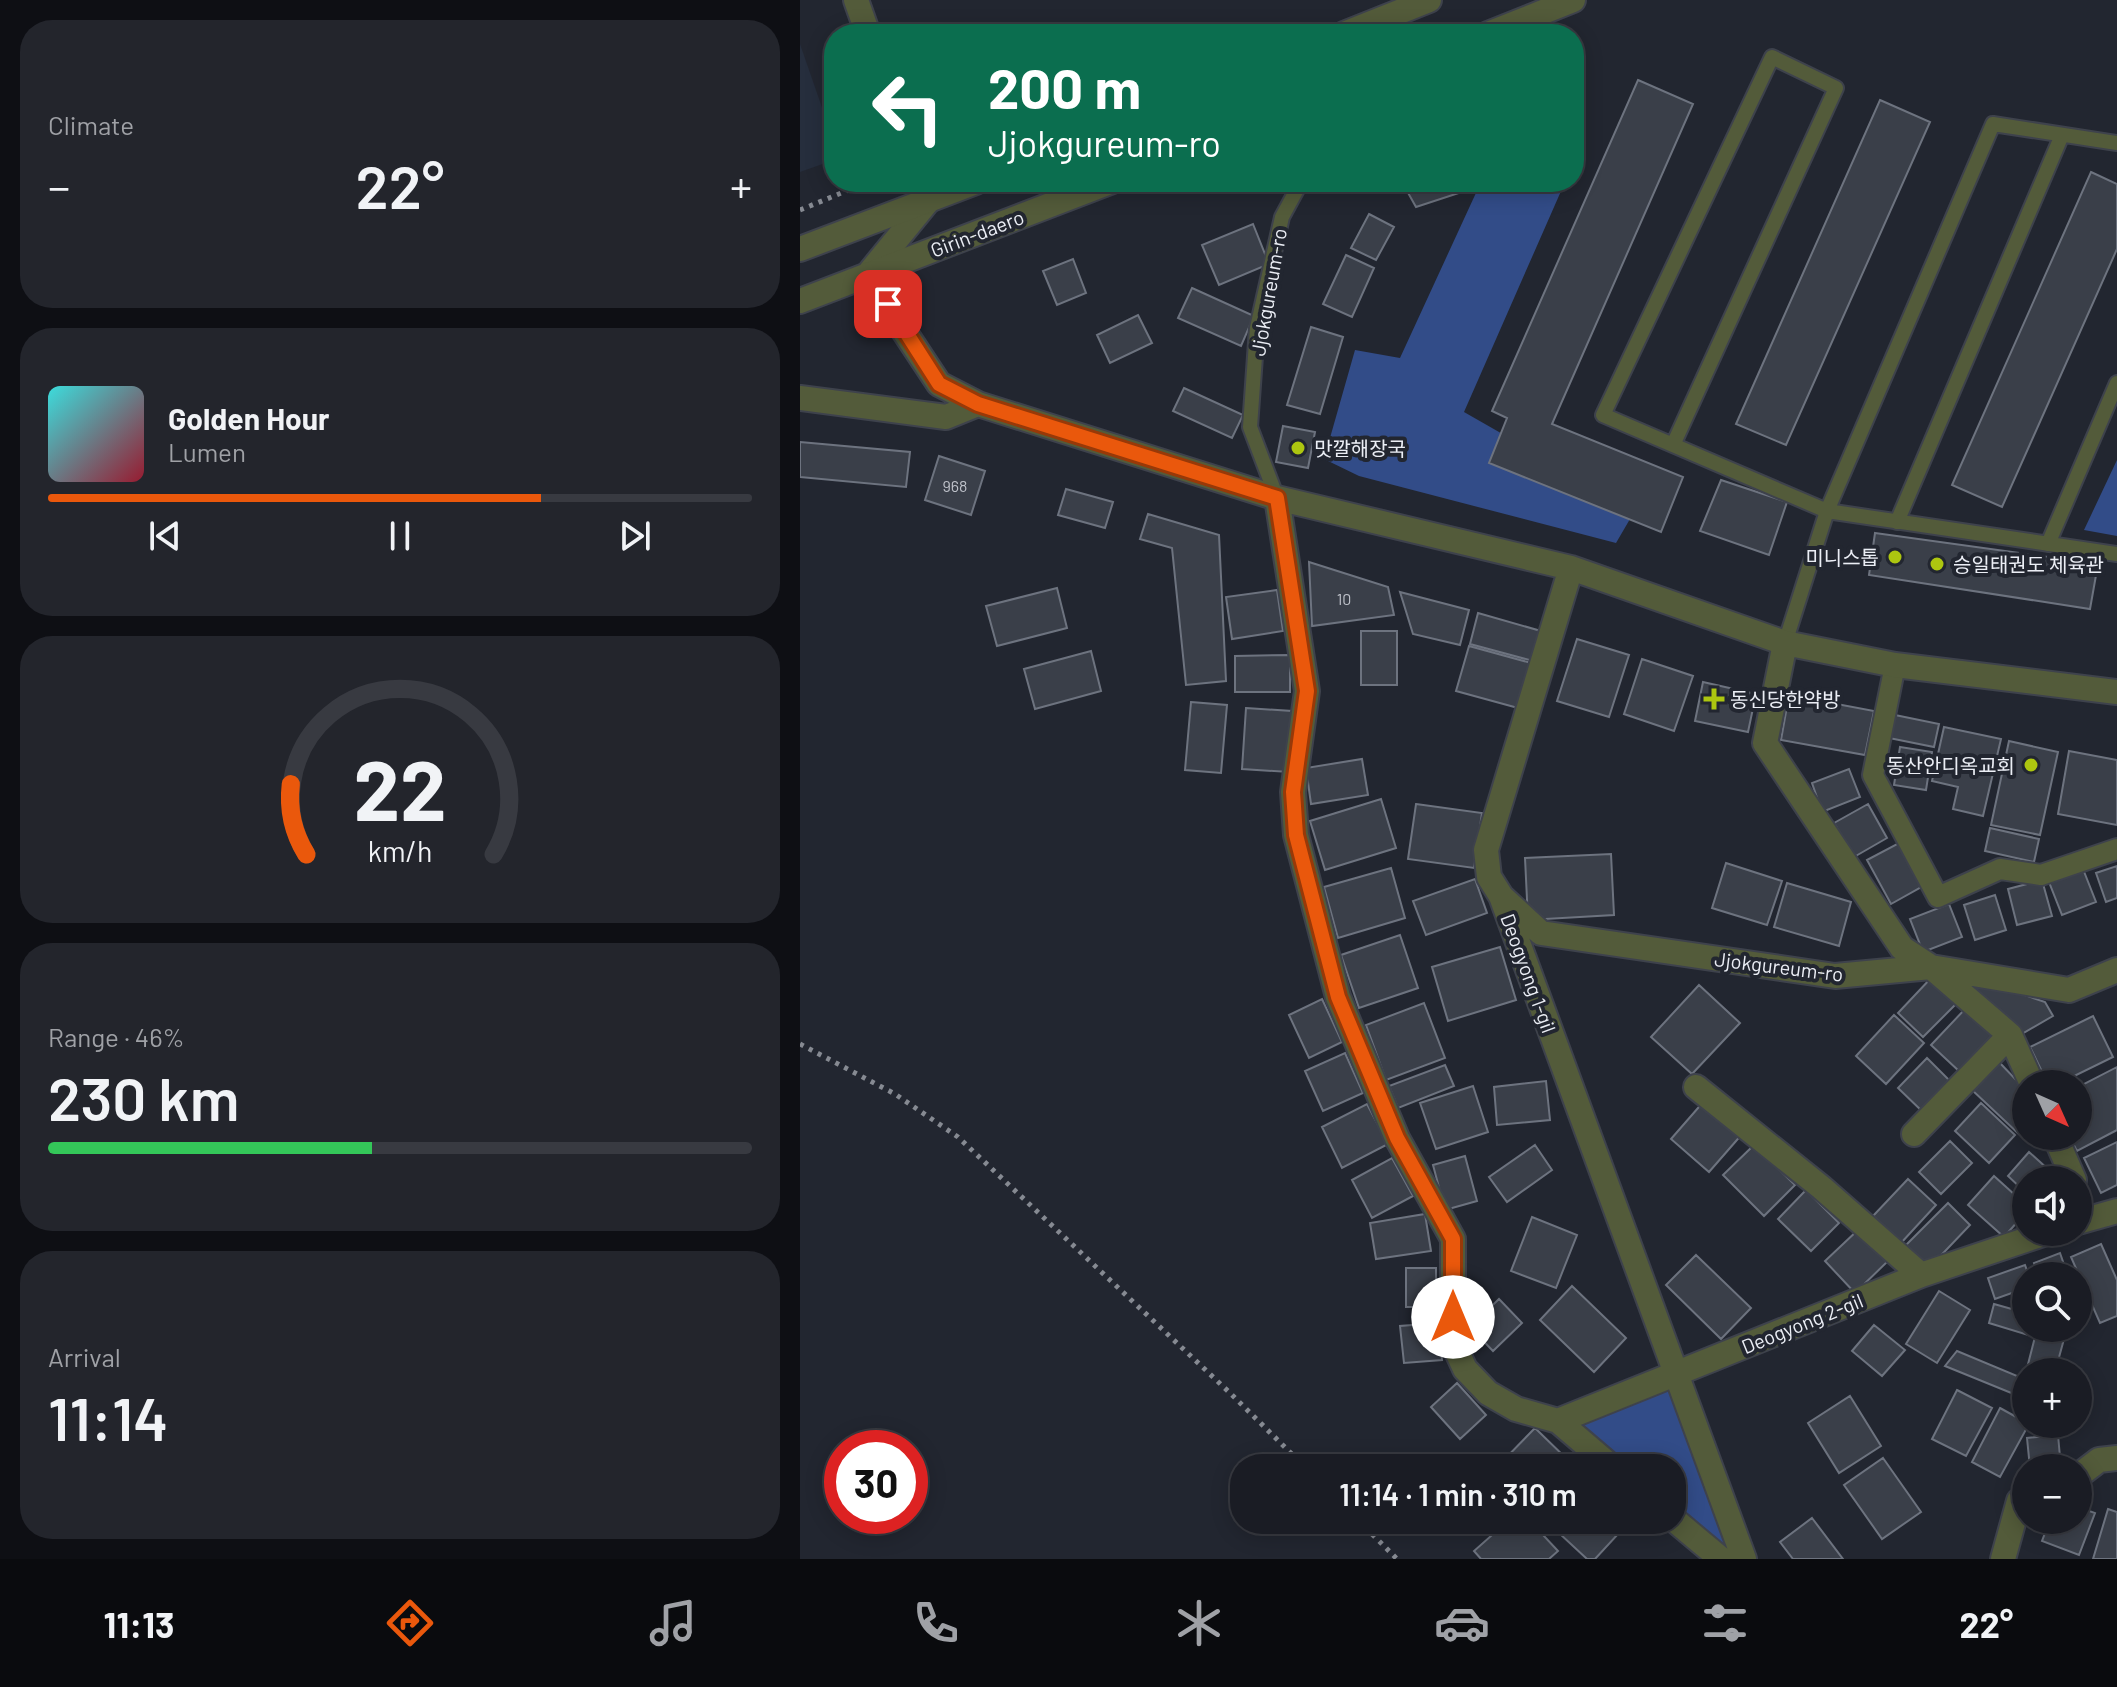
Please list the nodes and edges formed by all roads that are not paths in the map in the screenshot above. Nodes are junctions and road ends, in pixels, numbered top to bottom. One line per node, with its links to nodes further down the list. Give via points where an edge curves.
1 (856, 0): 4 (street)
2 (1429, 0): 5 (street)
3 (1573, 0): 6 (street)
4 (864, 24)
5 (1369, 24)
6 (1513, 24)
7 (2062, 135): 8 (lane); 20 (lane, via 1993,124); 21 (lane)
8 (2117, 143)
9 (924, 192): 12 (street); 13 (street)
10 (1083, 192): 13 (street, Girin-daero)
11 (1296, 192): 19 (lane, Jjokgureum-ro, via 1282,217 1257,328 1250,427)
12 (800, 249)
13 (870, 272): 14 (street, Girin-daero); 17 (street, via 939,384)
14 (800, 301)
15 (2117, 383): 22 (lane)
16 (800, 398): 17 (street, via 946,417)
17 (978, 404): 19 (street)
18 (1673, 445): 18 (lane, via 1603,415 1772,57 1836,88); 20 (lane)
19 (1277, 498): 24 (street); 41 (street, Jjokgureum-ro, via 1307,691 1293,792 1296,835 1338,997 1397,1138 1453,1239 1453,1343 1465,1369 1488,1393 1516,1409)
20 (1827, 511): 21 (lane); 25 (lane)
21 (1897, 522): 22 (lane)
22 (2048, 544): 23 (lane)
23 (2117, 554)
24 (1571, 568): 25 (street); 29 (street, Deogyong 1-gil, via 1486,850 1489,877)
25 (1785, 643): 26 (street); 30 (street, via 1765,743 1902,948)
26 (1895, 665): 27 (street); 28 (street, via 1873,775 1938,897 2000,869 2041,875)
27 (2117, 692)
28 (2117, 849)
29 (1501, 896): 30 (street, Jjokgureum-ro, via 1541,933 1835,976); 40 (street, Deogyong 1-gil)
30 (1931, 967): 31 (street, via 2069,990); 32 (street)
31 (2117, 970)
32 (2010, 1035): 33 (street); 35 (street)
33 (2026, 1070)
34 (1696, 1087): 39 (street)
35 (1914, 1134)
36 (2117, 1211): 37 (street)
37 (2092, 1218)
38 (2012, 1244): 39 (street, Deogyong 2-gil)
39 (1921, 1275): 40 (street, Deogyong 2-gil)
40 (1674, 1374): 41 (street, Deogyong 2-gil); 48 (street, Deogyong 1-gil)
41 (1558, 1421): 42 (street)
42 (1597, 1454)
43 (2117, 1458): 44 (street)
44 (2092, 1465)
45 (2012, 1526): 49 (street)
46 (1686, 1530): 47 (street)
47 (1721, 1559)
48 (1744, 1559)
49 (2003, 1559)

